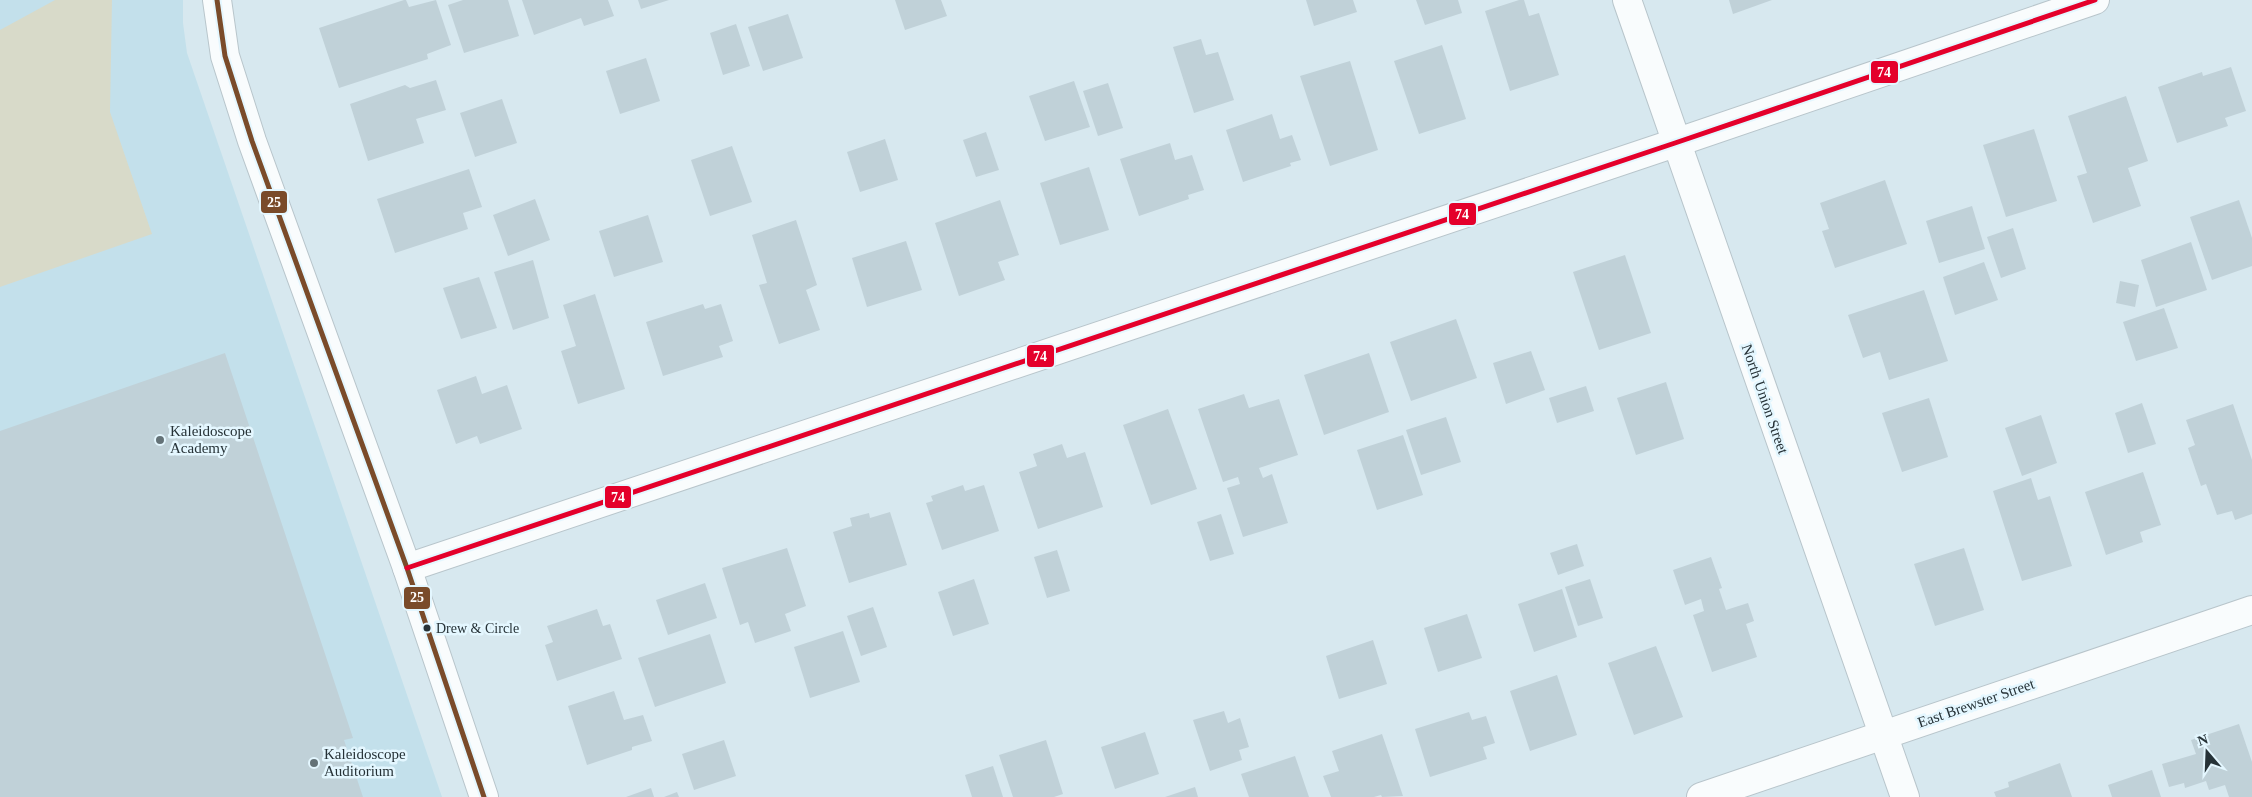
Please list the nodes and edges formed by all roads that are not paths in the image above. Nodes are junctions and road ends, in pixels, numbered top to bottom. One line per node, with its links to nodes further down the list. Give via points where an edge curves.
1 (216, 0): 5 (street, via 225,56 252,141)
2 (1627, 0): 4 (street, North Union Street)
3 (2095, 0): 4 (street)
4 (1675, 143): 5 (street); 7 (street, North Union Street)
5 (407, 568): 8 (street)
6 (2252, 610): 7 (street, East Brewster Street)
7 (1884, 735): 9 (street, East Brewster Street); 10 (street, North Union Street)
8 (484, 797)
9 (1700, 797)
10 (1904, 797)

